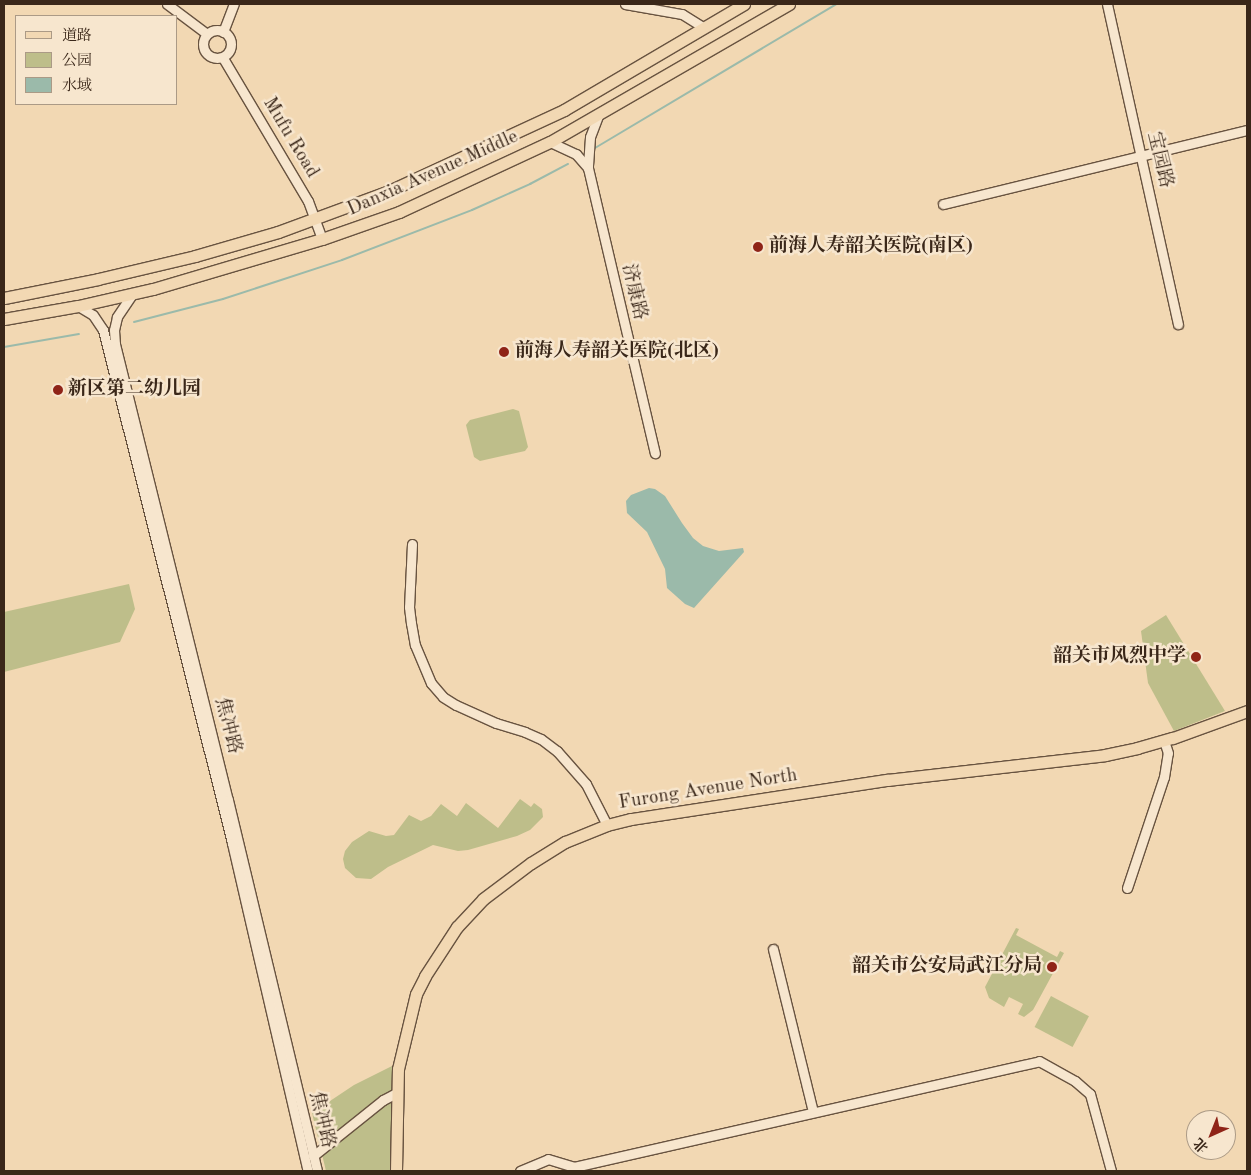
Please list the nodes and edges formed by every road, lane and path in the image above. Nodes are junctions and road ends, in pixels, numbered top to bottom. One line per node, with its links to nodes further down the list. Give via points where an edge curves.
1 (168, 4): 9 (street)
2 (234, 4): 8 (street)
3 (625, 4): 7 (street, via 682,14)
4 (744, 4): 7 (main road, Danxia Avenue Middle)
5 (790, 4): 11 (main road, Danxia Avenue Middle)
6 (1107, 4): 14 (street, 宝园路)
7 (704, 28): 17 (main road, Danxia Avenue Middle, via 528,128 389,191)
8 (223, 32): 9 (street, via 215,30); 10 (street, via 230,38 231,47)
9 (207, 34): 10 (street, via 203,41 204,50 209,57)
10 (223, 58): 17 (street, Mufu Road)
11 (598, 116): 13 (main road, Danxia Avenue Middle); 15 (street, 济康路, via 590,137)
12 (1247, 130): 14 (street)
13 (550, 142): 15 (street, via 576,154); 18 (main road, Danxia Avenue Middle, via 399,212)
14 (1141, 155): 16 (street); 23 (street, 宝园路)
15 (588, 168): 24 (street, 济康路)
16 (943, 204)
17 (315, 218): 18 (street, Mufu Road); 20 (main road, Danxia Avenue Middle, via 148,268)
18 (322, 239): 19 (main road, Danxia Avenue Middle, via 202,276)
19 (133, 293): 21 (main road, Danxia Avenue Middle); 33 (street, 焦冲路, via 114,324 115,344)
20 (4, 298)
21 (78, 306): 22 (main road, Danxia Avenue Middle); 34 (street, 焦冲路, via 93,314 103,330 232,843)
22 (4, 319)
23 (1178, 324)
24 (654, 453)
25 (412, 544): 28 (street, via 411,623 415,645 430,683 456,705 526,732 557,751 586,784)
26 (1247, 710): 27 (main road, Furong Avenue North)
27 (1164, 741): 28 (main road, Furong Avenue North, via 1105,755 887,780); 29 (street, via 1168,753 1164,777)
28 (607, 825): 31 (main road, Furong Avenue North, via 565,842 531,862 484,899 457,926 416,994 401,1050)
29 (1127, 888)
30 (773, 949): 32 (street)
31 (396, 1092): 33 (street); 36 (main road, Furong Avenue North)
32 (813, 1112): 37 (street, via 574,1167 548,1159); 38 (street, via 1039,1061 1075,1081 1090,1094)
33 (313, 1156): 35 (street, 焦冲路)
34 (305, 1170)
35 (317, 1171)
36 (396, 1171)
37 (520, 1171)
38 (1111, 1171)

